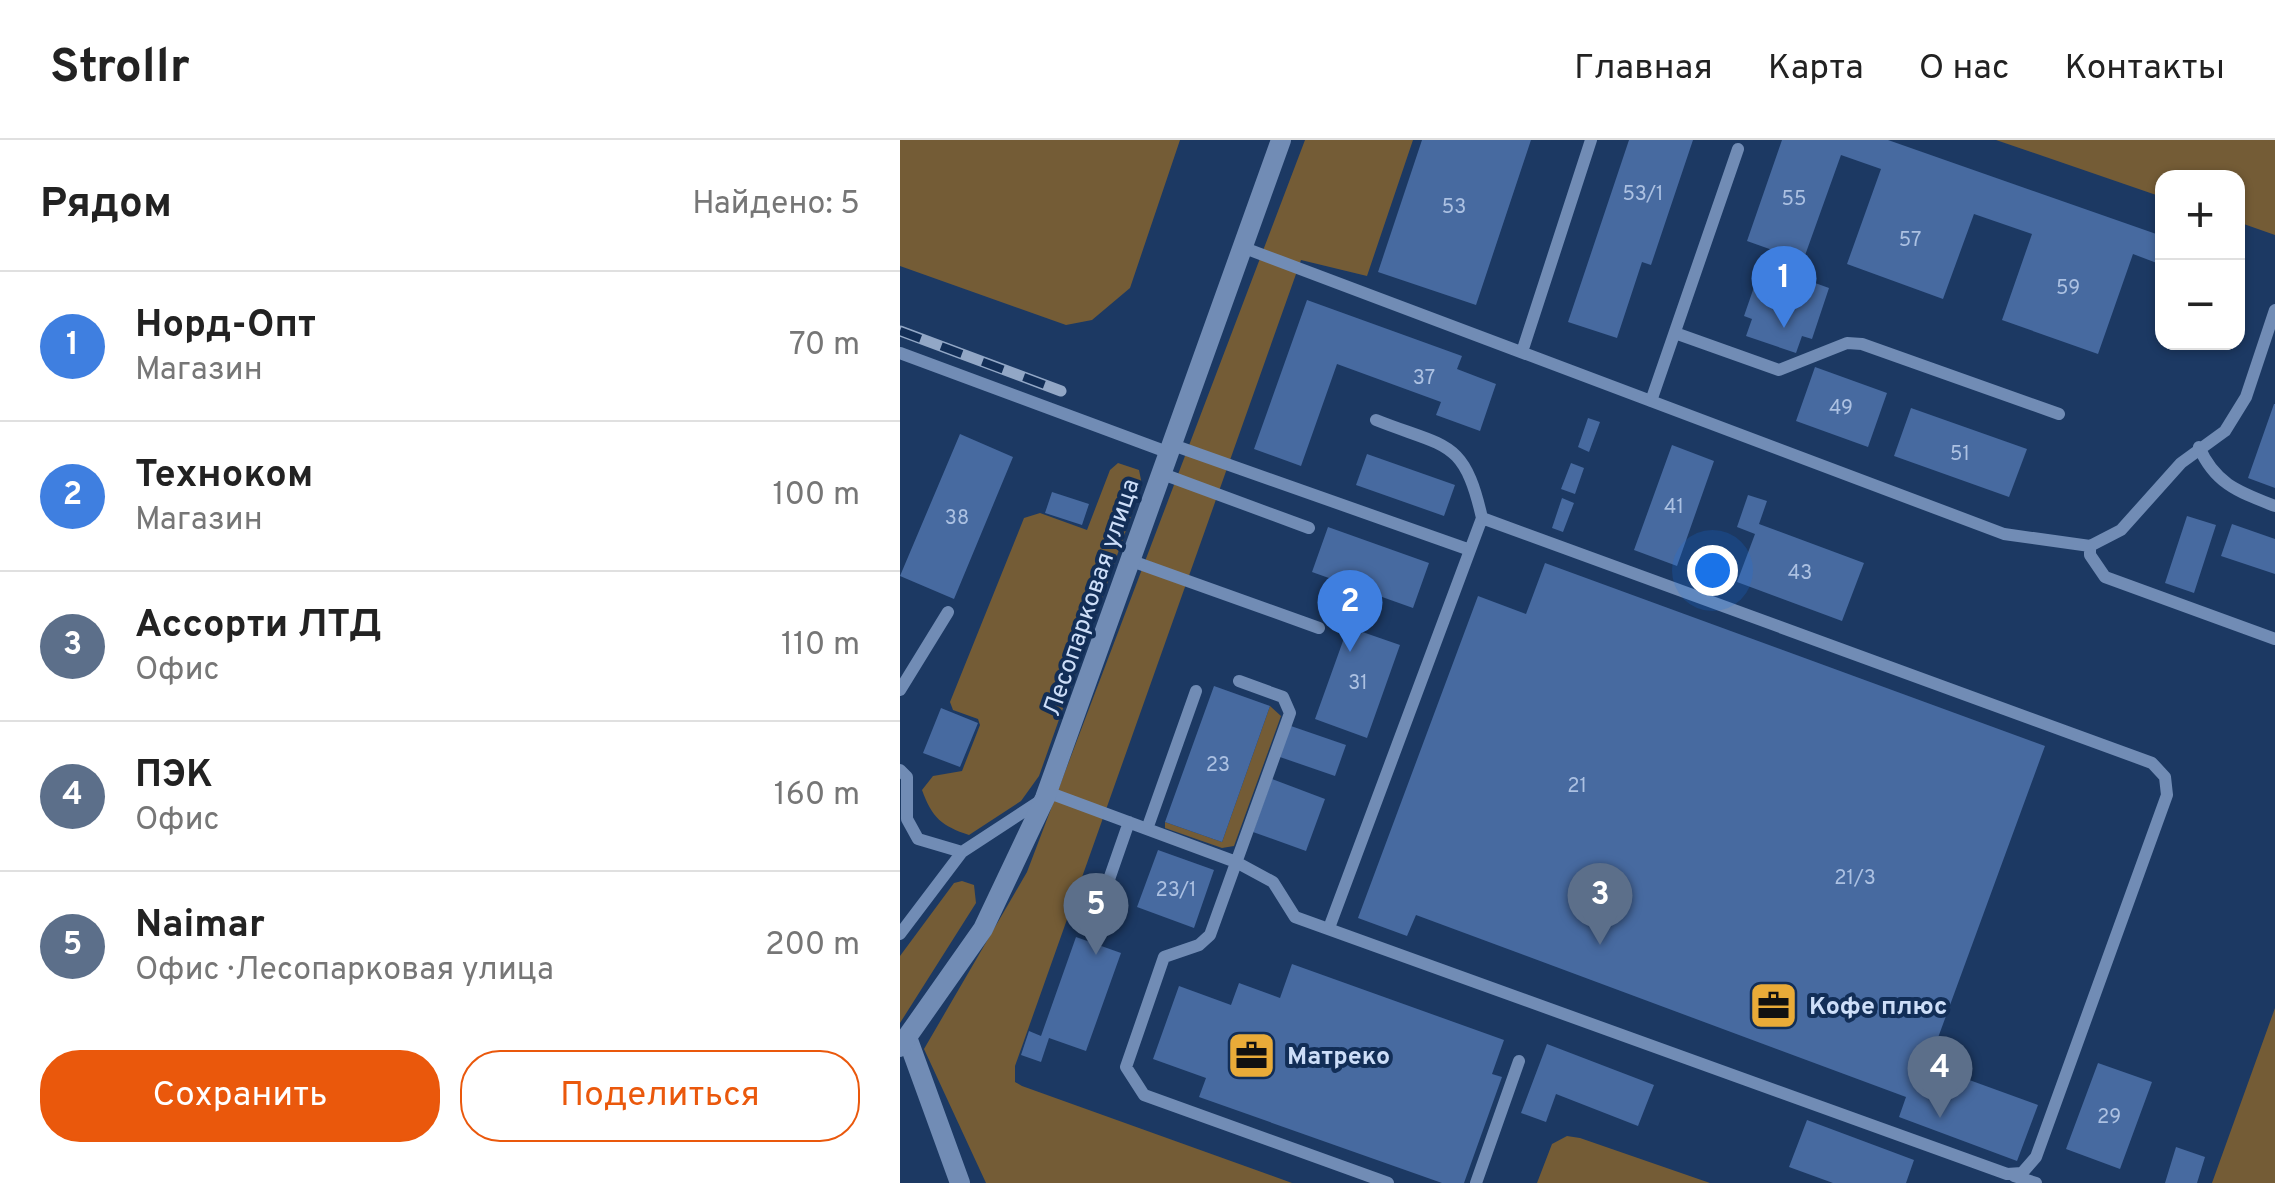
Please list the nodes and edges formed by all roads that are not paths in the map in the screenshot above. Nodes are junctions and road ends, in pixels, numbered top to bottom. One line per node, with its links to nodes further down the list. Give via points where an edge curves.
1 (1280, 140): 4 (street, Лесопарковая улица)
2 (1591, 140): 7 (lane)
3 (1738, 149): 6 (lane)
4 (1242, 247): 7 (lane); 13 (street, Лесопарковая улица)
5 (2275, 310): 12 (lane, via 2246,397 2225,431)
6 (1675, 332): 9 (lane); 10 (lane, via 1779,370 1847,343 1862,344)
7 (1522, 352): 9 (lane)
8 (900, 353): 13 (lane)
9 (1652, 401): 17 (lane, via 2004,534)
10 (2059, 414)
11 (1376, 420): 15 (lane, via 1460,454)
12 (2199, 447): 14 (lane, via 2209,470 2230,489); 17 (lane, via 2121,530)
13 (1166, 457): 16 (lane); 18 (lane); 19 (street, Лесопарковая улица)
14 (2275, 506)
15 (1482, 518): 18 (lane); 37 (lane, via 2152,762 2165,777 2167,795 2036,1157 2022,1172)
16 (1309, 528)
17 (2090, 546): 22 (lane, via 2105,577)
18 (1470, 550): 32 (lane)
19 (1129, 560): 21 (lane); 27 (street, Лесопарковая улица)
20 (948, 612): 24 (lane)
21 (1319, 628)
22 (2275, 638)
23 (1239, 681): 31 (lane, via 1284,697 1290,713)
24 (900, 690)
25 (1196, 691): 29 (lane)
26 (900, 770): 30 (lane, via 908,777 907,819 918,839)
27 (1046, 795): 28 (lane); 30 (lane); 35 (street, Лесопарковая улица, via 982,930)
28 (1129, 822): 29 (lane); 33 (lane)
29 (1147, 829): 31 (lane)
30 (962, 852): 34 (lane)
31 (1236, 862): 32 (lane, via 1273,882 1290,914); 39 (lane, via 1208,939 1164,957 1126,1063 1130,1079 1144,1095)
32 (1329, 928): 37 (lane)
33 (1090, 931)
34 (900, 934)
35 (904, 1044): 38 (street)
36 (1519, 1062): 40 (lane)
37 (2007, 1174): 41 (lane)
38 (960, 1183)
39 (1388, 1183)
40 (1476, 1183)
41 (2036, 1183)

